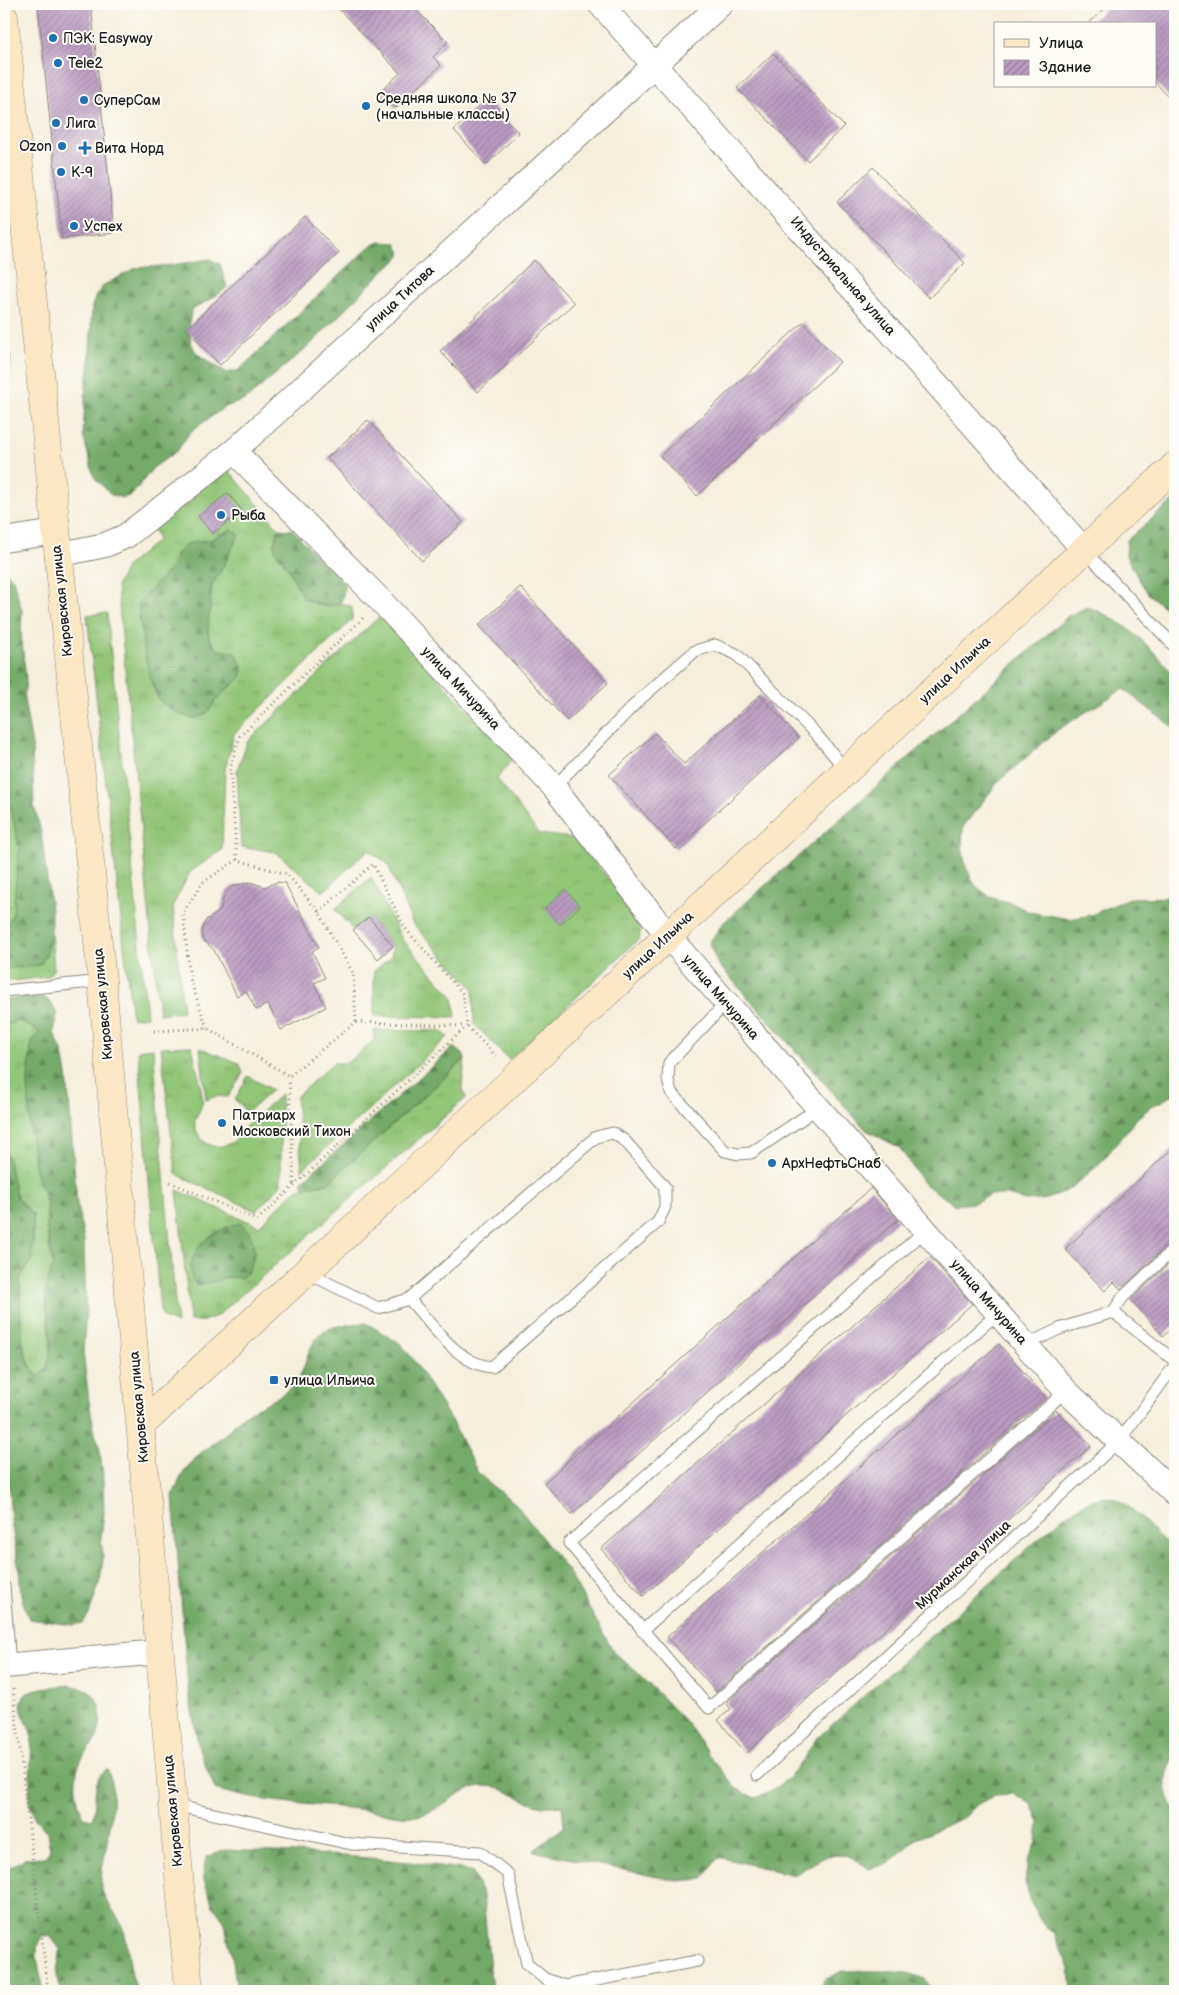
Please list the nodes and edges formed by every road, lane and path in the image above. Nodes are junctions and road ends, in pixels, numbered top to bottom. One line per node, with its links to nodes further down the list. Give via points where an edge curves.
1 (600, 4): 4 (street, Индустриальная улица)
2 (721, 4): 4 (street, улица Титова)
3 (4, 18): 5 (main road, Кировская улица)
4 (656, 64): 6 (street, улица Титова); 10 (street, Индустриальная улица)
5 (8, 113): 9 (main road, Кировская улица)
6 (234, 451): 9 (street, улица Титова, via 126,536 105,545); 11 (street, улица Мичурина)
7 (1175, 466): 10 (main road, улица Ильича)
8 (4, 540): 9 (street, улица Титова)
9 (56, 543): 18 (main road, Кировская улица)
10 (1084, 550): 12 (lane); 13 (main road, улица Ильича)
11 (381, 601): 14 (street, улица Мичурина); 15 (path, via 240,736 230,769)
12 (1175, 647)
13 (846, 770): 14 (lane, via 816,734 736,654 715,645 695,651 639,700); 17 (main road, улица Ильича)
14 (554, 787): 17 (street, улица Мичурина)
15 (237, 860): 16 (path, via 286,874); 23 (path, via 202,883 183,914 190,979)
16 (319, 912): 21 (path, via 353,973); 22 (path, via 373,864 405,928 463,994)
17 (668, 936): 20 (street, улица Мичурина); 26 (main road, улица Ильича)
18 (102, 981): 19 (lane); 39 (main road, Кировская улица)
19 (4, 992)
20 (726, 1003): 27 (street, улица Мичурина); 27 (lane, via 669,1063 671,1092 725,1151 738,1154 751,1153)
21 (356, 1022): 22 (path); 25 (path)
22 (467, 1026): 26 (path); 29 (path)
23 (207, 1028): 24 (path); 25 (path)
24 (154, 1031)
25 (289, 1076): 29 (path)
26 (516, 1077): 32 (main road, улица Ильича)
27 (818, 1108): 30 (street, улица Мичурина)
28 (170, 1182): 29 (path, via 258,1220)
29 (294, 1184)
30 (926, 1230): 34 (street, улица Мичурина); 43 (lane, via 569,1543)
31 (1175, 1248): 35 (lane, via 1123,1297)
32 (306, 1272): 33 (lane, via 378,1308); 39 (main road, улица Ильича)
33 (409, 1299): 33 (lane, via 463,1358 480,1367 492,1367 658,1222 665,1208 665,1187 625,1141 613,1133 596,1137)
34 (999, 1312): 36 (street, улица Мичурина); 43 (lane)
35 (1113, 1312): 36 (lane, via 1059,1329); 37 (lane)
36 (1026, 1345): 38 (street, улица Мичурина)
37 (1175, 1363): 40 (lane, Мурманская улица)
38 (1066, 1391): 40 (street, улица Мичурина); 43 (lane, via 709,1708)
39 (140, 1425): 44 (main road, Кировская улица)
40 (1119, 1441): 41 (street, улица Мичурина); 46 (lane, Мурманская улица)
41 (1175, 1494)
42 (4, 1586): 45 (lane)
43 (642, 1630)
44 (159, 1652): 45 (street); 47 (main road, Кировская улица)
45 (7, 1666): 49 (path)
46 (757, 1775)
47 (172, 1805): 48 (lane, via 351,1844 480,1852 508,1874 527,1964 545,1979 565,1986); 50 (main road, Кировская улица)
48 (697, 1961)
49 (48, 1991)
50 (189, 1991)

